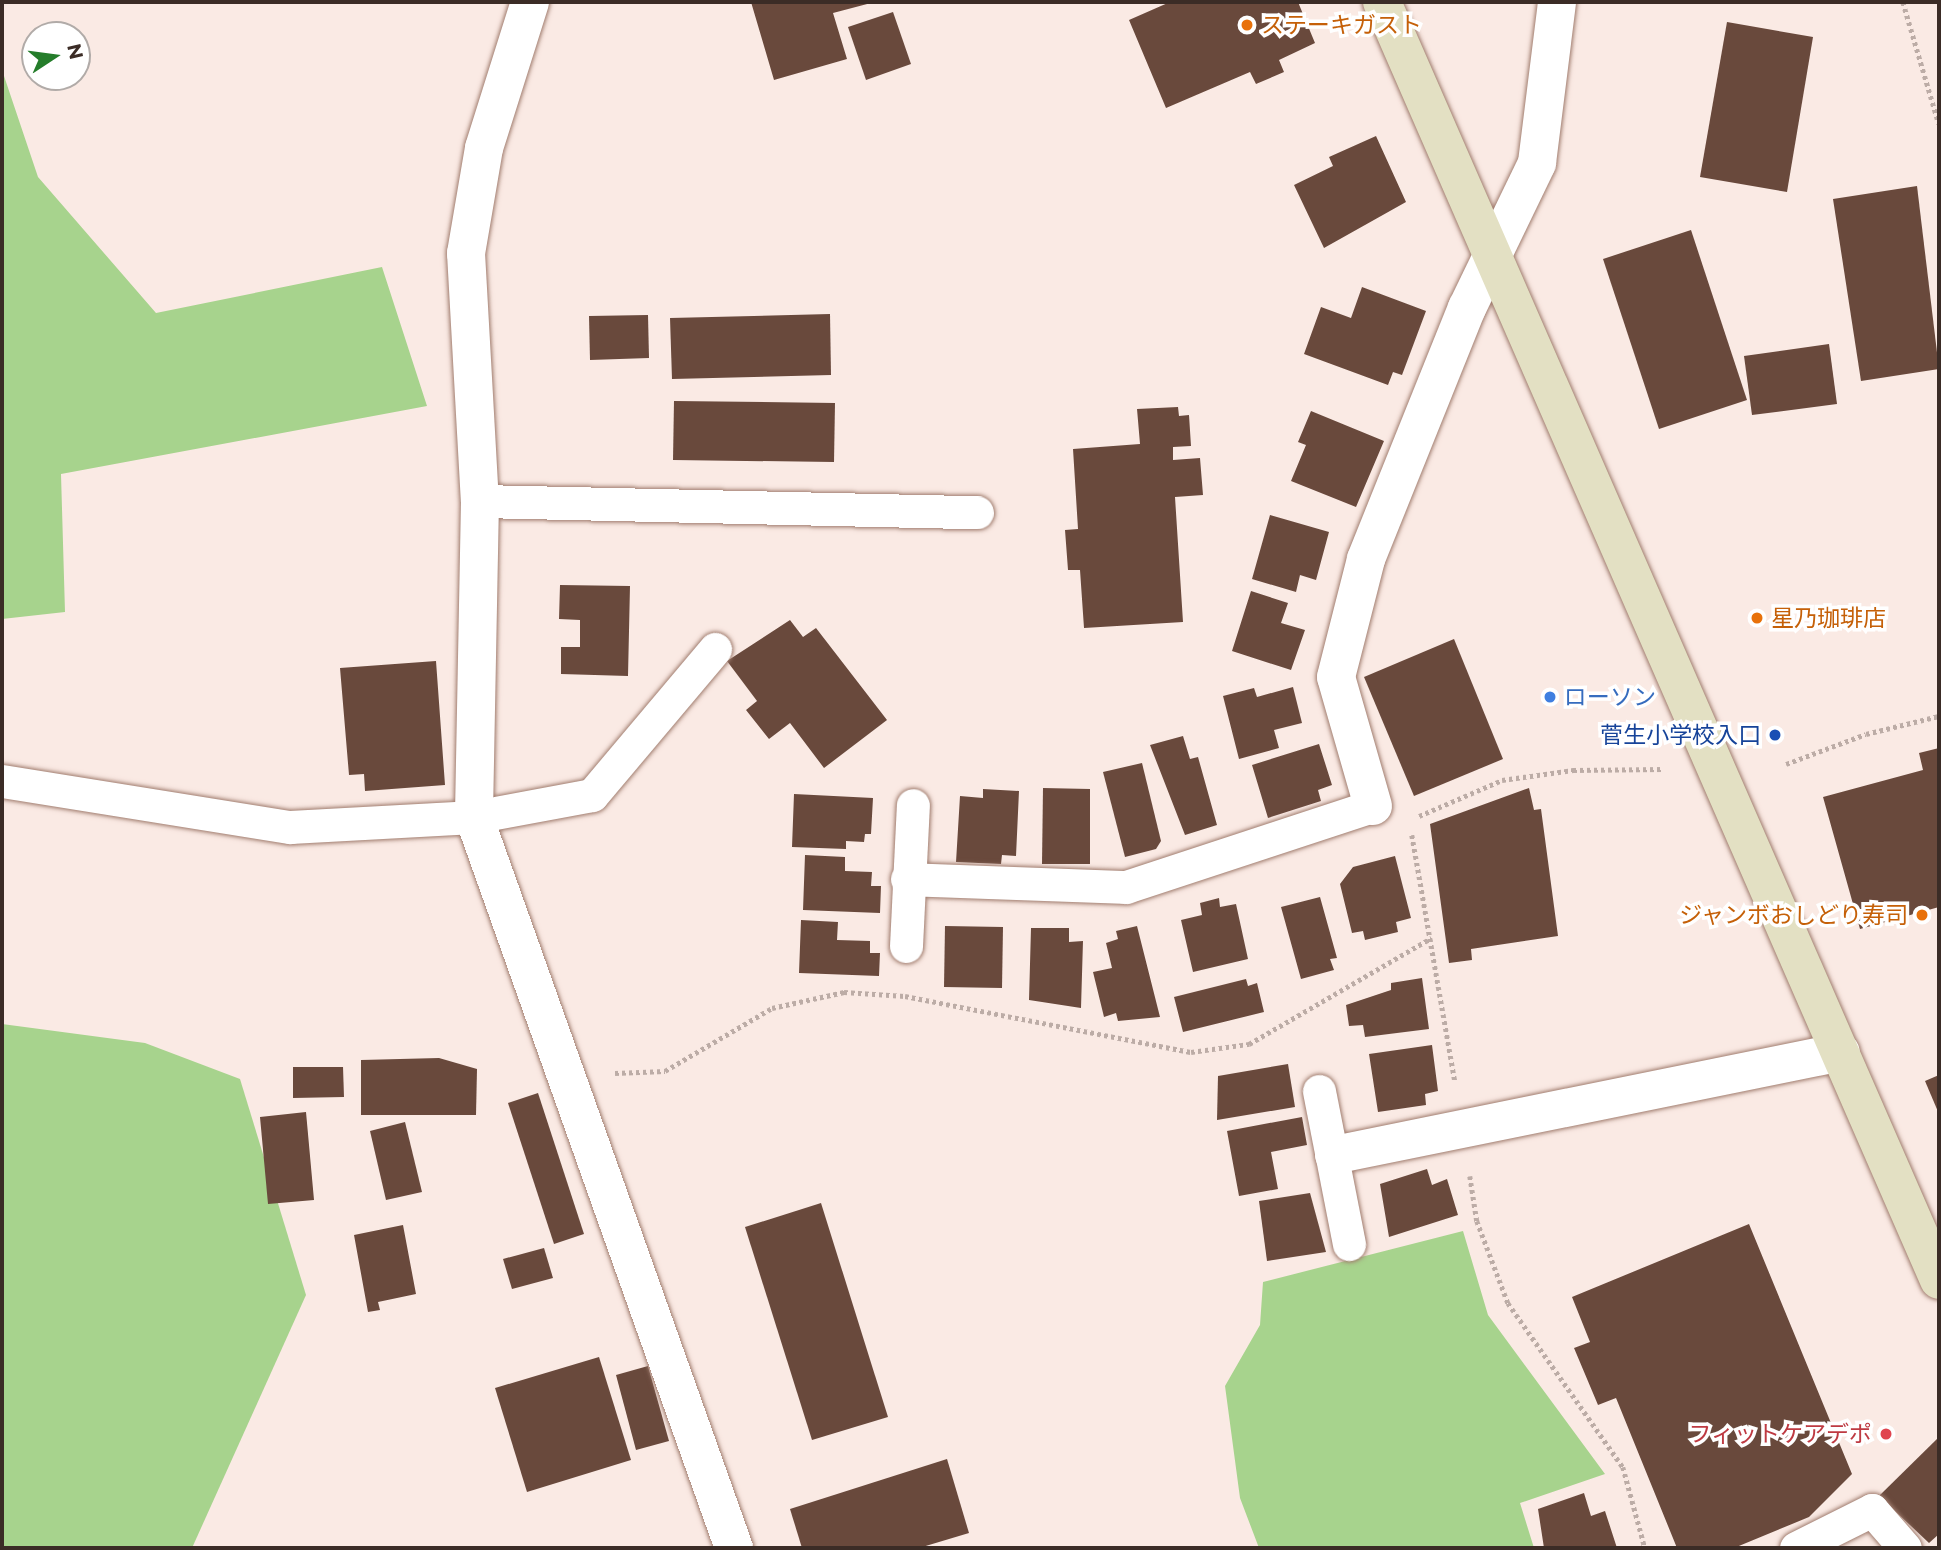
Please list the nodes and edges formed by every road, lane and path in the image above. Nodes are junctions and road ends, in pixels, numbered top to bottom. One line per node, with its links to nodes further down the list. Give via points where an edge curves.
1 (530, 2): 7 (street, via 484,148 466,253)
2 (1382, 2): 6 (street)
3 (1557, 2): 6 (street, via 1536,163)
4 (1903, 2): 5 (path)
5 (1939, 124)
6 (1497, 257): 12 (street); 15 (street, via 1467,308 1366,559 1336,677)
7 (480, 501): 8 (lane); 16 (street)
8 (977, 512)
9 (715, 649): 16 (lane, via 592,795)
10 (1939, 716): 11 (path, via 1866,734)
11 (1786, 764)
12 (1718, 768): 18 (path, via 1573,770 1502,780 1409,821); 20 (street)
13 (2, 781): 16 (lane, via 290,827)
14 (913, 805): 17 (lane)
15 (1373, 806): 17 (lane, via 1126,887)
16 (474, 817): 21 (street)
17 (907, 879): 19 (lane)
18 (1431, 938): 21 (path, via 1249,1044 1191,1052 905,996 844,992 772,1008 665,1071); 23 (path)
19 (906, 946)
20 (1841, 1052): 23 (street); 26 (street)
21 (570, 1074): 27 (street)
22 (1319, 1091): 24 (lane)
23 (1463, 1127): 24 (street); 28 (path, via 1477,1220 1508,1303 1623,1467)
24 (1334, 1155): 25 (lane)
25 (1349, 1244)
26 (1939, 1280)
27 (734, 1548)
28 (1644, 1548)
29 (1796, 1548): 30 (lane, via 1872,1510)
30 (1905, 1548)

